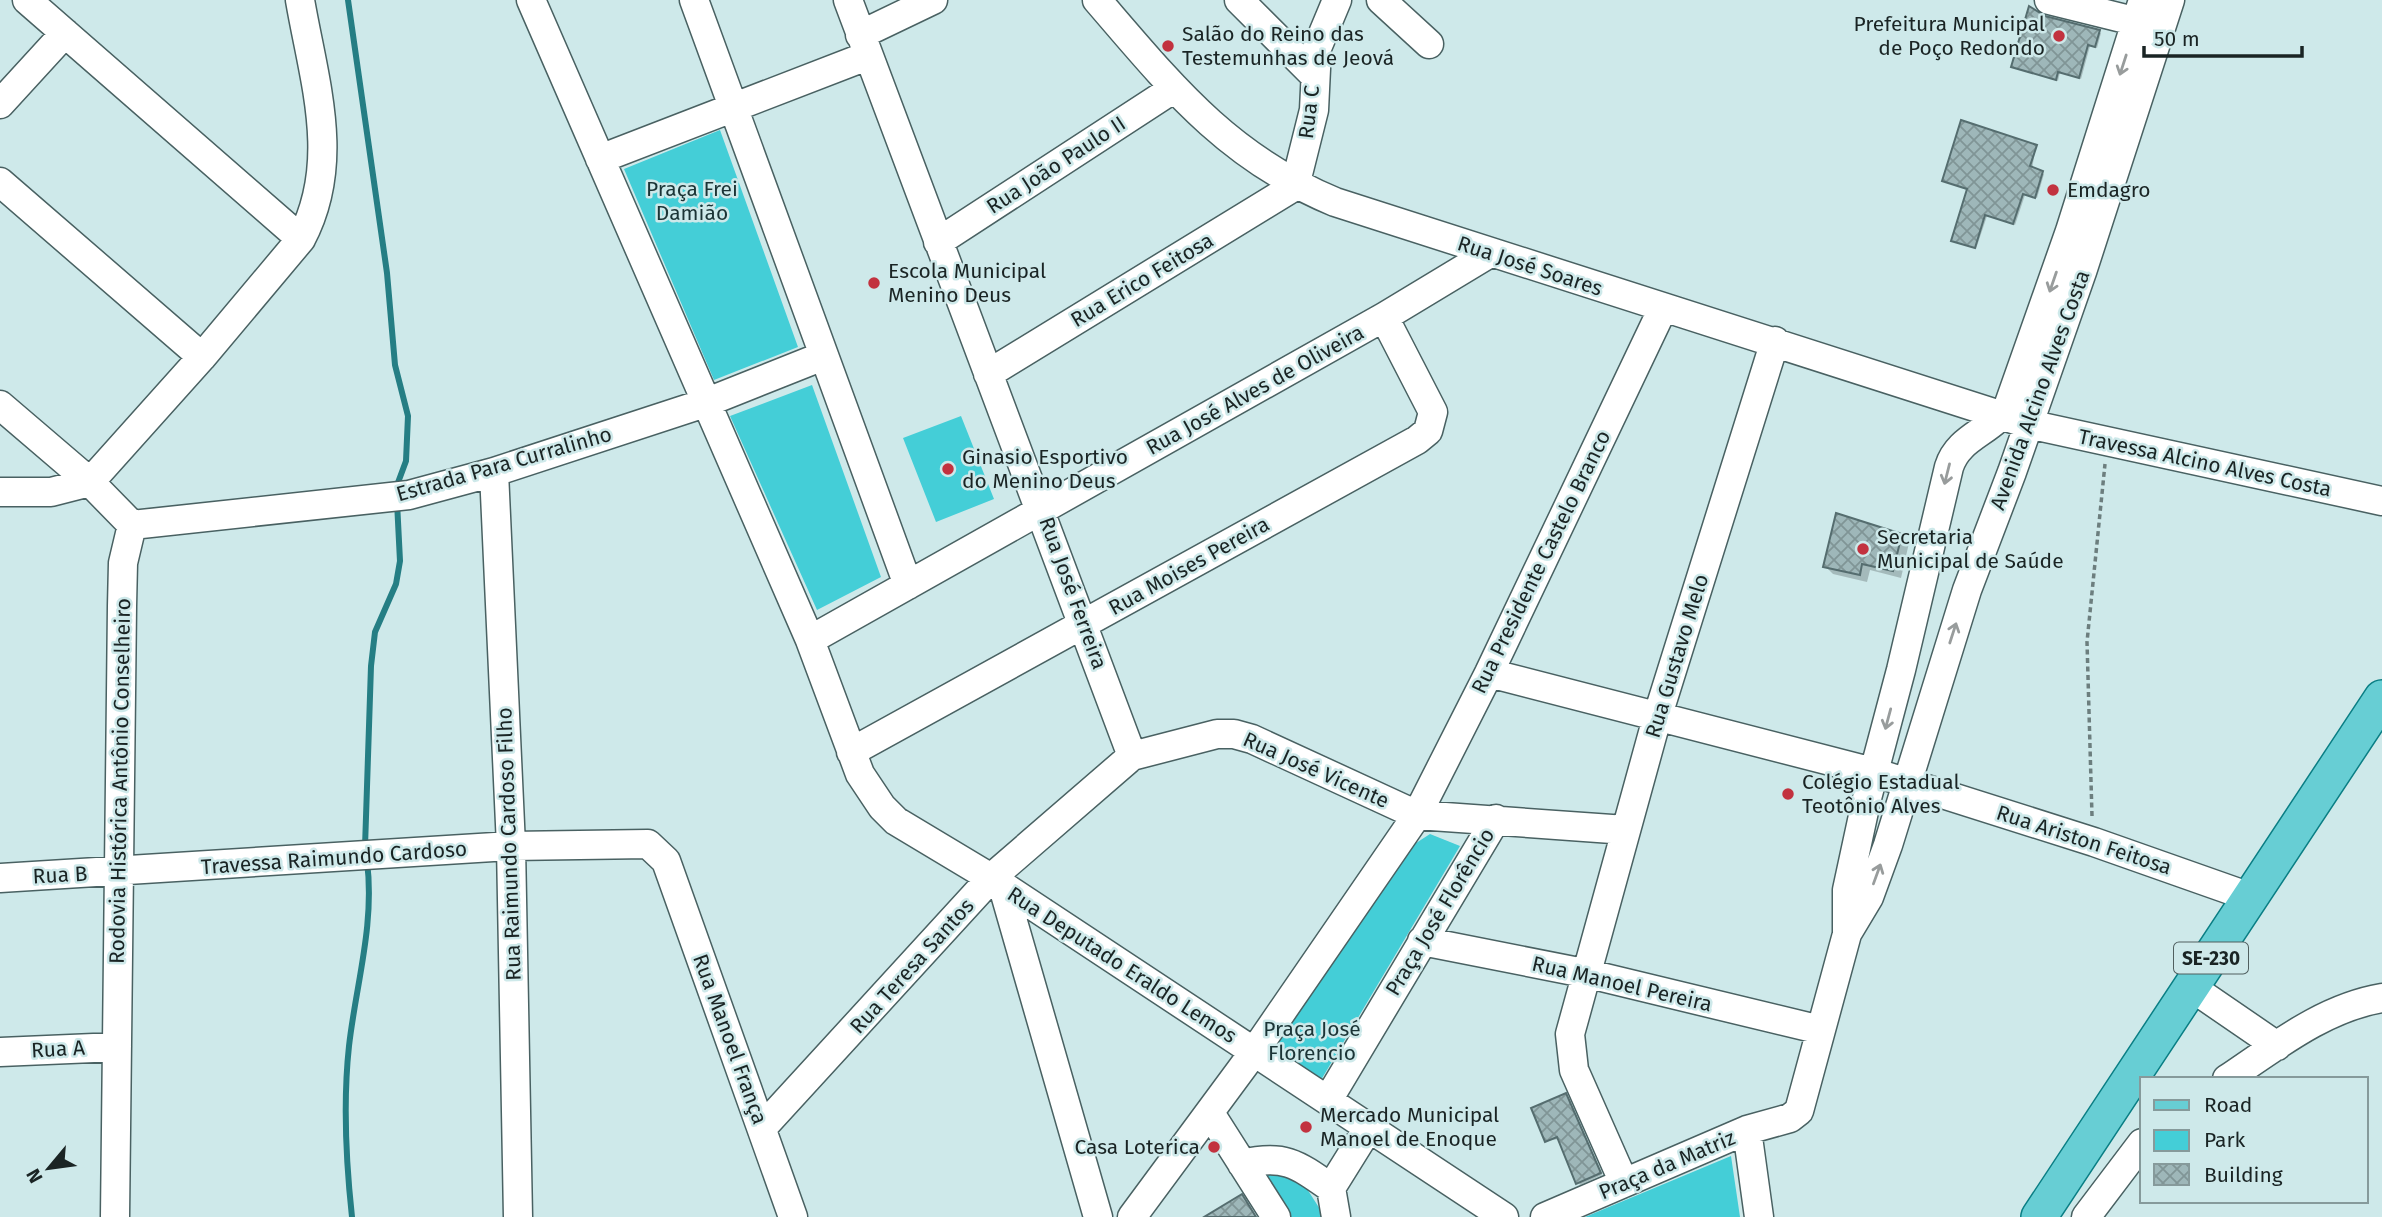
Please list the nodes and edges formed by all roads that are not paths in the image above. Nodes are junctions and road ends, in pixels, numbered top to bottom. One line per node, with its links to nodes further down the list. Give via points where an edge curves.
1 (27, 0): 14 (street)
2 (300, 0): 24 (street, via 324,167 313,216)
3 (531, 0): 21 (street)
4 (694, 0): 20 (street)
5 (848, 0): 16 (street, Rua José Ferreira)
6 (933, 0): 16 (street)
7 (1097, 0): 18 (street, Rua José Soares)
8 (1239, 0): 17 (street)
9 (1337, 0): 17 (street, Rua C, via 1317,48)
10 (1381, 0): 15 (street)
11 (2049, 0): 13 (street)
12 (2170, 0): 13 (street, Avenida Alcino Alves Costa)
13 (2147, 16): 35 (street, Avenida Alcino Alves Costa, via 2082,235)
14 (65, 33): 19 (street); 24 (street)
15 (1429, 44)
16 (864, 46): 20 (street); 25 (street, Rua José Ferreira)
17 (1314, 74): 23 (street, Rua C, via 1314,110)
18 (1173, 89): 23 (street, Rua José Soares, via 1226,140); 25 (street, Rua João Paulo II)
19 (0, 104)
20 (734, 107): 21 (street); 30 (street)
21 (600, 159): 33 (street)
22 (0, 182): 31 (street)
23 (1295, 186): 26 (street, Rua José Soares); 32 (street, Rua Erico Feitosa)
24 (301, 239): 31 (street)
25 (938, 242): 32 (street, Rua José Ferreira)
26 (1490, 253): 27 (street, Rua José Soares); 28 (street, Rua José Alves de Oliveira)
27 (1662, 308): 29 (street, Rua José Soares); 46 (street, Rua Presidente Castelo Branco)
28 (1384, 317): 40 (street, Rua José Alves de Oliveira); 43 (street, Rua Moises Pereira, via 1433,412 1428,431)
29 (1775, 341): 35 (street, Rua José Soares); 49 (street, Rua Gustavo Melo)
30 (823, 356): 33 (street); 42 (street)
31 (202, 357): 37 (street)
32 (988, 374): 40 (street, Rua José Ferreira)
33 (705, 403): 36 (street, Estrada Para Curralinho); 44 (street)
34 (0, 405): 37 (street)
35 (2016, 419): 39 (street, Travessa Alcino Alves Costa); 45 (street, Avenida Alcino Alves Costa, one-way to 45, via 1964,442 1952,457); 47 (street, Avenida Alcino Alves Costa, one-way to 35)
36 (494, 472): 41 (street, Estrada Para Curralinho, via 409,495); 57 (street, Rua Raimundo Cardoso Filho)
37 (90, 482): 38 (street, via 51,492); 41 (street)
38 (0, 492)
39 (2382, 501)
40 (1041, 509): 42 (street, Rua José Alves de Oliveira); 43 (street, Rua José Ferreira)
41 (132, 525): 59 (street, Rodovia Histórica Antônio Conselheiro, via 123,563)
42 (908, 585): 44 (street)
43 (1084, 623): 50 (street, Rua Moises Pereira); 51 (street, Rua José Ferreira)
44 (810, 640): 50 (street)
45 (1901, 670): 47 (street); 52 (street, Avenida Alcino Alves Costa, one-way to 52)
46 (1489, 673): 49 (street, Rua Ariston Feitosa); 54 (street, Rua Presidente Castelo Branco)
47 (1938, 680): 53 (street, Avenida Alcino Alves Costa)
48 (2382, 698): 62 (main road, SE-230)
49 (1657, 718): 52 (street, Rua Ariston Feitosa); 56 (street, Rua Gustavo Melo)
50 (851, 752): 61 (street, Rua Deputado Eraldo Lemos, via 869,791 896,821)
51 (1132, 756): 54 (street, Rua José Vicente, via 1217,734 1234,734); 61 (street, Rua Teresa Santos)
52 (1873, 772): 53 (street, Rua Ariston Feitosa); 63 (street, Avenida Alcino Alves Costa, via 1847,890)
53 (1908, 782): 62 (street, Rua Ariston Feitosa); 63 (street, Avenida Alcino Alves Costa, one-way to 53, via 1869,897)
54 (1417, 815): 55 (street, Praça José Florêncio); 72 (street)
55 (1496, 819): 56 (street); 64 (street, Praça José Florêncio)
56 (1626, 830): 65 (street, Rua Gustavo Melo)
57 (510, 845): 58 (street, Travessa Raimundo Cardoso, via 636,842 648,844); 59 (street, Travessa Raimundo Cardoso); 84 (street, Rua Raimundo Cardoso Filho)
58 (666, 861): 77 (street, Rua Manoel França)
59 (121, 873): 60 (street, Rua B); 70 (street, Rodovia Histórica Antônio Conselheiro)
60 (0, 878)
61 (997, 883): 72 (street, Rua Deputado Eraldo Lemos); 77 (street, Rua Teresa Santos); 86 (street)
62 (2253, 898): 66 (main road, SE-230)
63 (1847, 934): 68 (street, Avenida Alcino Alves Costa)
64 (1422, 941): 65 (street, Rua Manoel Pereira); 74 (street, Praça José Florêncio)
65 (1589, 974): 68 (street, Rua Manoel Pereira); 81 (street, Rua Gustavo Melo, via 1570,1034 1571,1058)
66 (2191, 987): 69 (street); 93 (main road, SE-230)
67 (2382, 998): 69 (street, via 2330,1013)
68 (1821, 1030): 78 (street, Avenida Alcino Alves Costa, via 1799,1111)
69 (2277, 1046): 73 (street)
70 (117, 1047): 71 (street, Rua A); 83 (street, Rodovia Histórica Antônio Conselheiro)
71 (0, 1052)
72 (1254, 1052): 74 (street); 75 (street)
73 (2230, 1077)
74 (1328, 1100): 76 (street)
75 (1210, 1113): 80 (street); 87 (street)
76 (1368, 1127): 82 (street); 90 (street)
77 (762, 1129): 85 (street, Rua Manoel França)
78 (1747, 1130): 81 (street, Praça da Matriz); 92 (street, Praça da Matriz)
79 (2140, 1146): 94 (street)
80 (1242, 1164): 82 (street, via 1279,1159); 88 (street)
81 (1623, 1183): 91 (street, Praça da Matriz)
82 (1331, 1188): 89 (street)
83 (115, 1217)
84 (518, 1217)
85 (793, 1217)
86 (1098, 1217)
87 (1132, 1217)
88 (1276, 1217)
89 (1336, 1217)
90 (1504, 1217)
91 (1545, 1217)
92 (1759, 1217)
93 (2039, 1217)
94 (2086, 1217)

